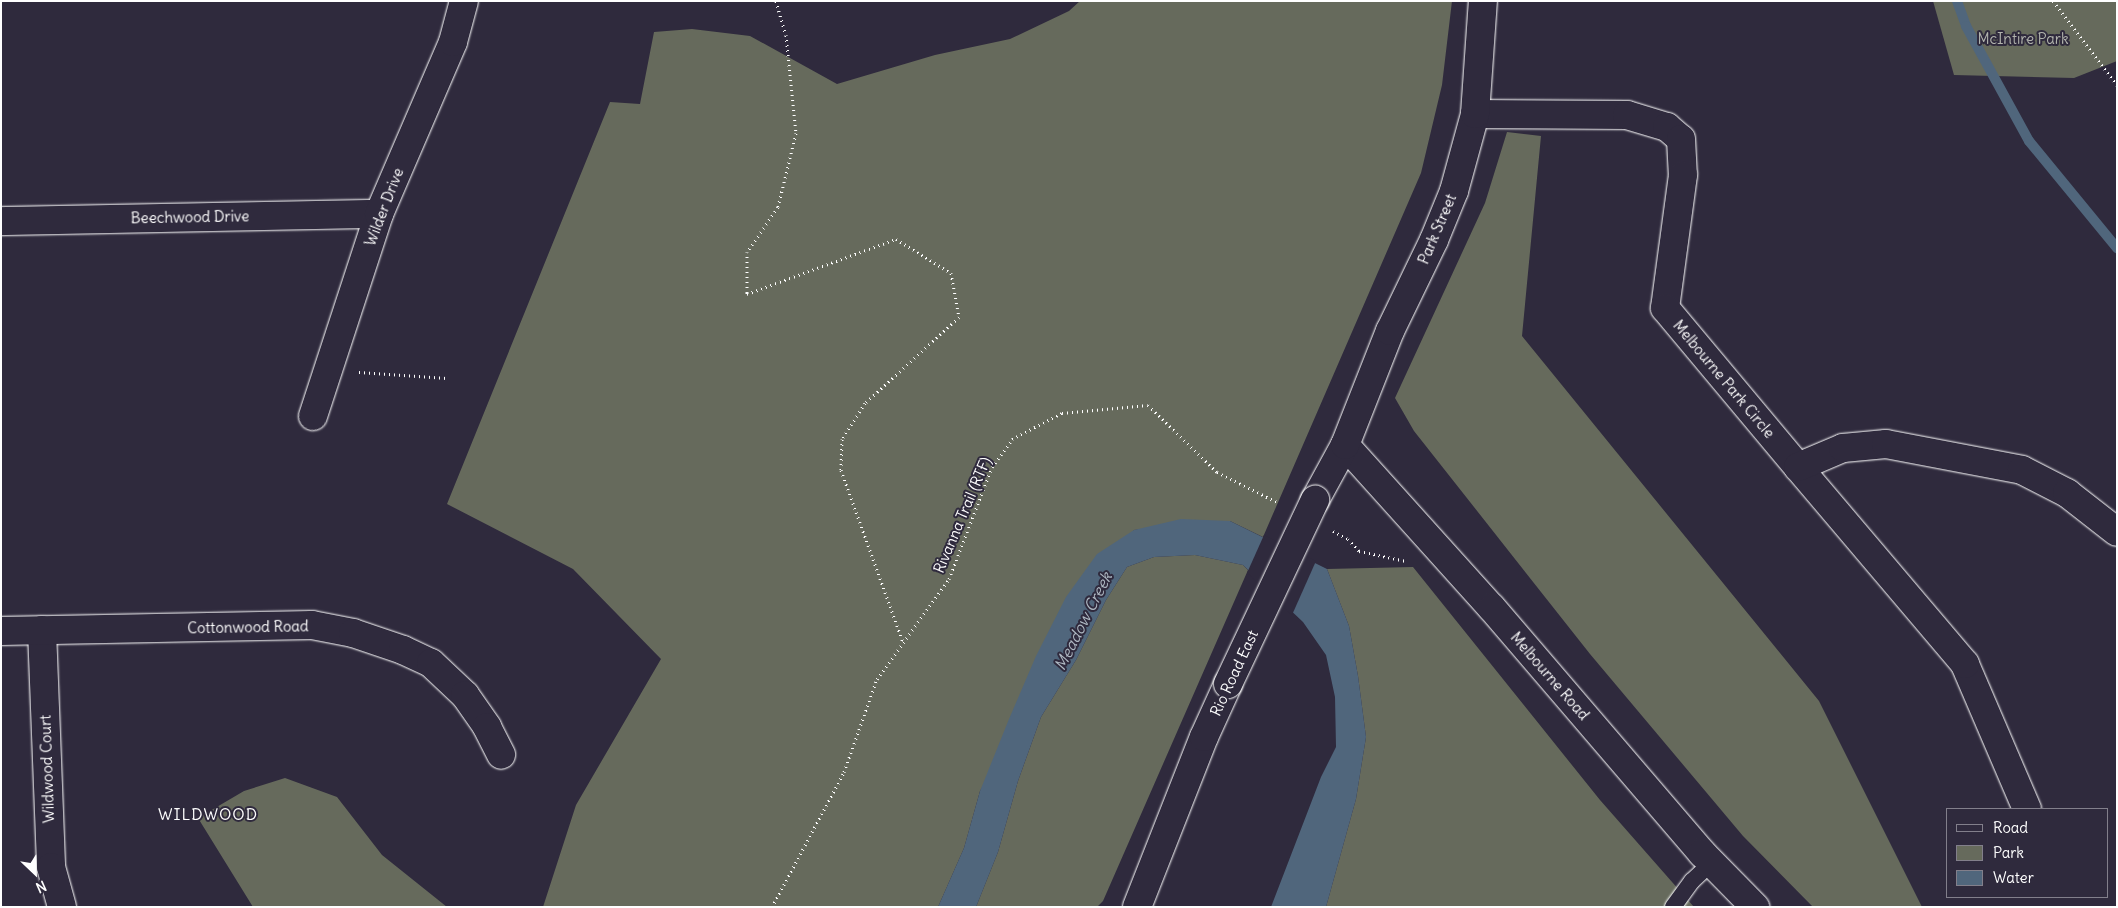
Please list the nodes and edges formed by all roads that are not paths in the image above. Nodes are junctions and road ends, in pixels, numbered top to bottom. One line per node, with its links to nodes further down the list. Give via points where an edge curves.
1 (464, 1): 4 (street, Wilder Drive, via 453,42)
2 (1483, 1): 3 (street, Park Street)
3 (1475, 114): 7 (street, Park Street, via 1454,191 1390,331); 8 (street, Melbourne Park Circle, via 1627,115 1667,126 1681,139 1683,175 1665,308)
4 (379, 214): 5 (street, Beechwood Drive); 6 (street, Wilder Drive)
5 (1, 221)
6 (313, 416)
7 (1345, 445): 14 (street, Melbourne Road, via 1492,608); 16 (street, Rio Road East, bridge, via 1315,500 1204,737)
8 (1798, 467): 9 (street, via 1842,448 1886,444 2022,470 2066,492); 13 (street, Melbourne Park Circle, via 1965,664)
9 (2117, 532)
10 (42, 630): 11 (street, Cottonwood Road); 12 (street, Cottonwood Road, via 312,625 353,633 431,663 465,695); 15 (street, Wildwood Court, via 51,867)
11 (1, 631)
12 (501, 756)
13 (2027, 808)
14 (1711, 863): 17 (lane, via 1692,881); 18 (street, Melbourne Road)
15 (62, 907)
16 (1137, 907)
17 (1673, 907)
18 (1755, 907)

